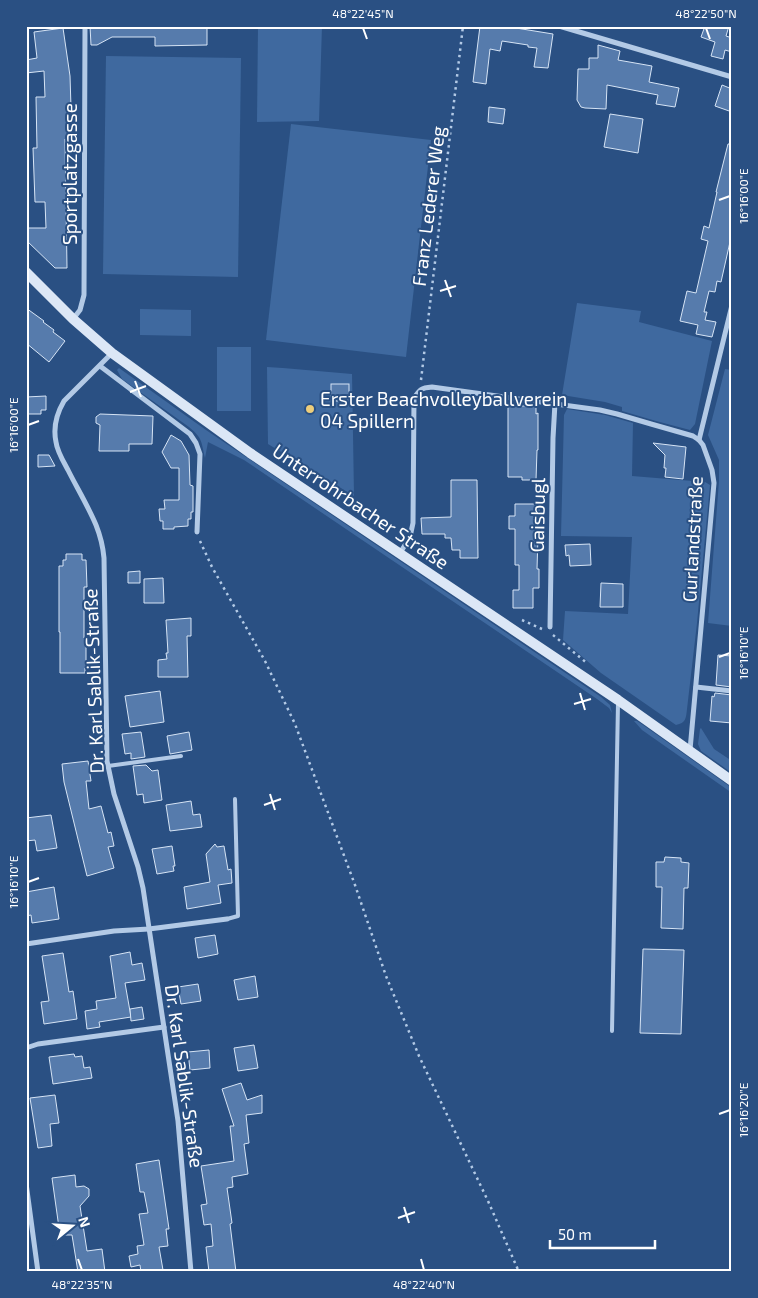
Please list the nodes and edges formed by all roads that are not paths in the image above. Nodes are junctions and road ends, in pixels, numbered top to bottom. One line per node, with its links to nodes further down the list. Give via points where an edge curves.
1 (85, 26): 6 (street, Sportplatzgasse, via 84,295 80,310)
2 (559, 26): 3 (street)
3 (732, 77)
4 (26, 272): 6 (main road, Unterrohrbacher Straße)
5 (732, 305): 10 (street)
6 (73, 319): 7 (main road, Unterrohrbacher Straße)
7 (112, 353): 8 (street, Dr. Karl Sablik-Straße); 12 (main road, Unterrohrbacher Straße, via 250,453)
8 (100, 366): 11 (street, via 190,434 196,443 200,454); 19 (street, Dr. Karl Sablik-Straße, via 64,401 55,435 62,458 96,524 103,552)
9 (556, 403): 10 (street, via 617,414); 12 (street, via 432,387 420,390 414,398 413,523); 13 (street, Gaisbugl)
10 (699, 440): 14 (street, Gurlandstraße, via 708,458 714,483)
11 (197, 532)
12 (400, 553): 16 (main road, Unterrohrbacher Straße)
13 (550, 628)
14 (696, 687): 15 (street); 17 (street, Gurlandstraße)
15 (732, 691)
16 (618, 700): 17 (main road, Unterrohrbacher Straße); 26 (lane)
17 (690, 751): 20 (main road, Unterrohrbacher Straße)
18 (181, 756): 19 (lane)
19 (108, 766): 23 (street, Dr. Karl Sablik-Straße, via 140,874)
20 (732, 781)
21 (235, 799): 22 (lane, via 238,916)
22 (227, 919): 23 (street)
23 (149, 929): 24 (street); 25 (street, Dr. Karl Sablik-Straße)
24 (26, 944)
25 (164, 1027): 27 (street); 30 (street, Dr. Karl Sablik-Straße, via 180,1140)
26 (612, 1031)
27 (26, 1048)
28 (26, 1183): 29 (street)
29 (38, 1272)
30 (190, 1272)

